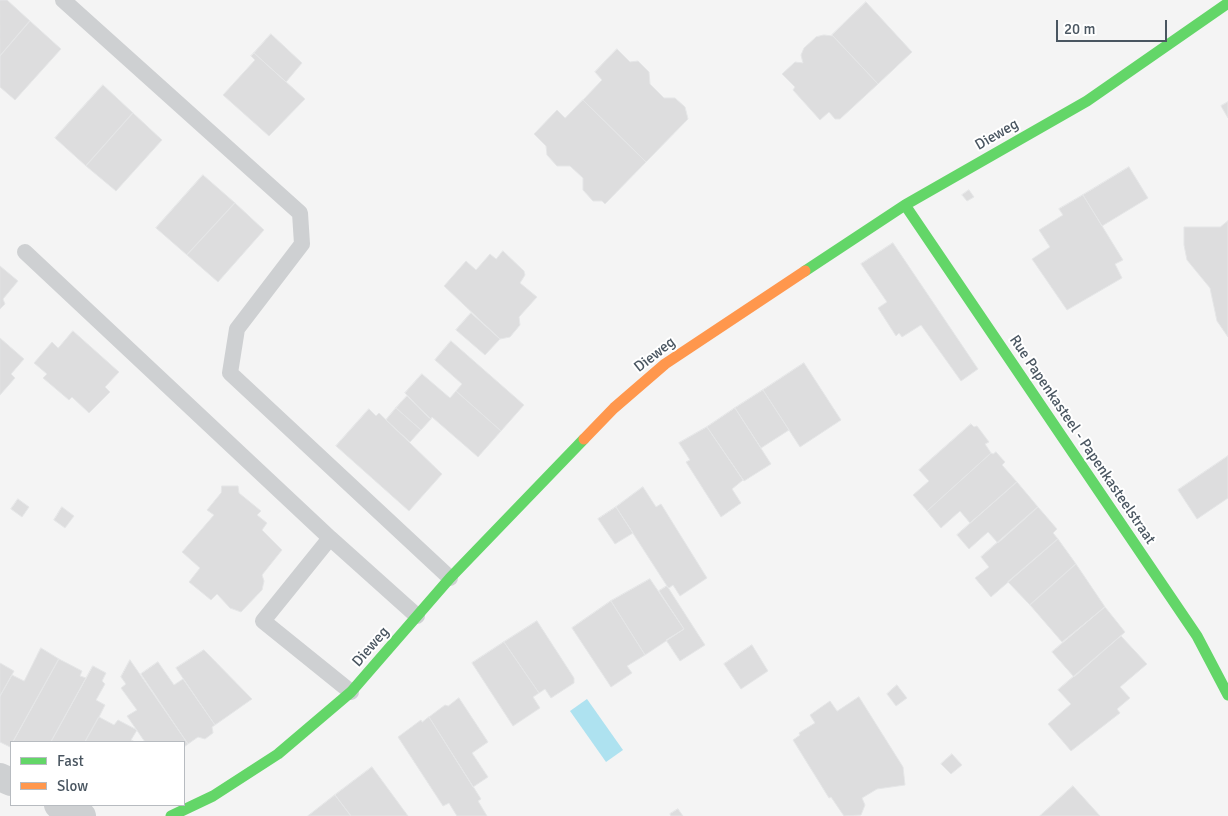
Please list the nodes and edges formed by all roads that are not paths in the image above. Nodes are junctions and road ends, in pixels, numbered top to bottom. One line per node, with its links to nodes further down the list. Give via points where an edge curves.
1 (63, 0): 6 (lane, via 300,213 302,244 237,329 230,373)
2 (1228, 3): 3 (street, Dieweg, via 1087,101)
3 (905, 205): 6 (street, Dieweg, via 664,364 614,408); 9 (street, Rue Papenkasteel - Papenkasteelstraat, via 1197,636)
4 (25, 252): 5 (lane)
5 (330, 538): 7 (lane); 8 (lane, via 263,621)
6 (450, 578): 7 (street, Dieweg)
7 (417, 616): 8 (street, Dieweg)
8 (351, 692): 12 (street, Dieweg, via 278,754 213,796)
9 (1228, 695)
10 (60, 806): 11 (street)
11 (82, 816)
12 (171, 816)

